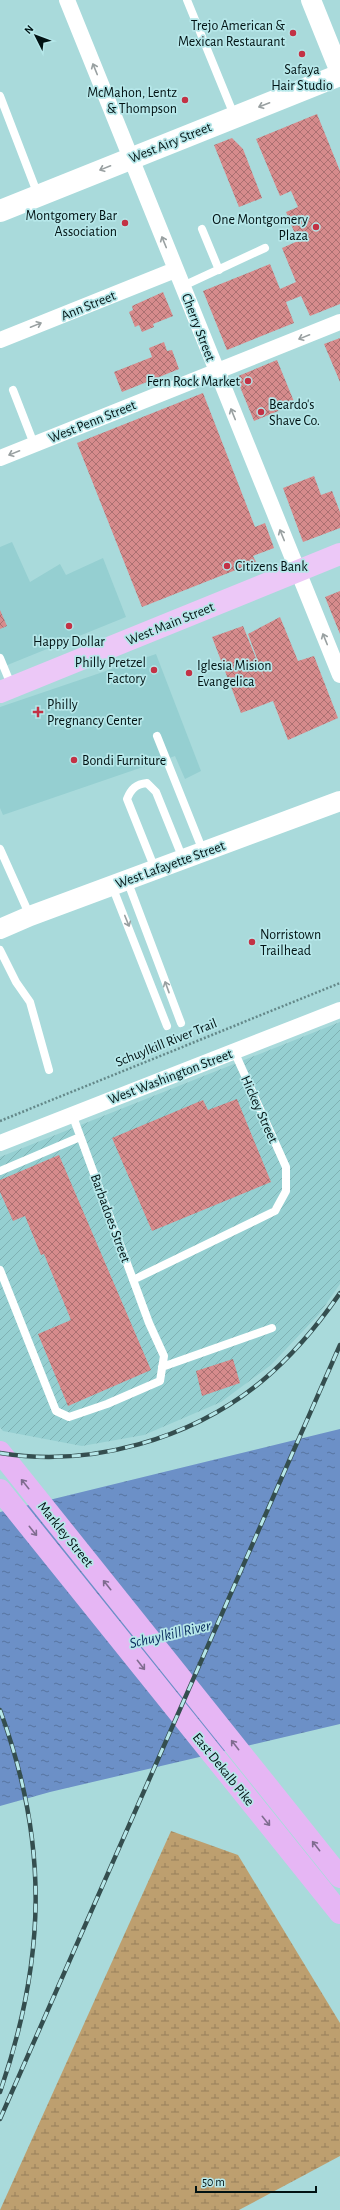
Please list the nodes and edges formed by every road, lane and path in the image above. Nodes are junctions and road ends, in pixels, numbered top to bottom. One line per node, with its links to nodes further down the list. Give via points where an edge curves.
1 (67, 0): 7 (street, Cherry Street, one-way to 1)
2 (187, 0): 6 (lane)
3 (311, 0): 4 (street)
4 (340, 74): 6 (main road, West Airy Street, one-way to 6)
5 (0, 96): 8 (lane)
6 (235, 116): 7 (main road, West Airy Street)
7 (131, 158): 8 (main road, West Airy Street, one-way to 8); 12 (street, Cherry Street, one-way to 7)
8 (38, 195): 9 (main road, West Airy Street)
9 (0, 211)
10 (202, 229): 13 (lane)
11 (265, 248): 13 (lane)
12 (175, 270): 14 (street, Cherry Street); 16 (street, Ann Street, one-way to 12)
13 (219, 270): 14 (lane)
14 (183, 286): 17 (street, Cherry Street)
15 (340, 322): 17 (street, West Penn Street, one-way to 17)
16 (0, 340)
17 (216, 372): 19 (street, West Penn Street); 22 (street, Cherry Street, one-way to 17)
18 (13, 390): 19 (lane)
19 (34, 444): 20 (street, West Penn Street, one-way to 20)
20 (0, 458)
21 (340, 554): 22 (main road, West Main Street)
22 (297, 571): 24 (street, Cherry Street, one-way to 22); 25 (main road, West Main Street)
23 (0, 658): 25 (lane)
24 (340, 675)
25 (6, 690)
26 (157, 736): 29 (lane)
27 (340, 801): 29 (street, West Lafayette Street)
28 (0, 849): 33 (lane)
29 (203, 851): 30 (street, West Lafayette Street)
30 (183, 859): 31 (street, West Lafayette Street); 31 (lane, via 156,792 147,783 140,784 133,788 127,799)
31 (155, 869): 32 (street, West Lafayette Street)
32 (120, 883): 33 (street, West Lafayette Street); 38 (lane, one-way to 32); 39 (lane, one-way to 39)
33 (30, 916): 34 (street, West Lafayette Street)
34 (0, 929)
35 (0, 950): 41 (lane, via 16,982 30,1002)
36 (340, 983): 43 (path, Schuylkill River Trail)
37 (340, 1010): 40 (street, West Washington Street)
38 (181, 1023)
39 (167, 1026)
40 (234, 1051): 42 (street, West Washington Street); 48 (lane, Hickey Street, via 286,1167 286,1191 275,1211)
41 (49, 1070)
42 (72, 1114): 44 (lane, Barbadoes Street); 45 (street, West Washington Street)
43 (0, 1121)
44 (80, 1137): 46 (lane); 48 (lane, Barbadoes Street)
45 (0, 1143)
46 (0, 1171)
47 (0, 1270): 50 (lane, via 56,1411 69,1417 107,1404 160,1381)
48 (133, 1280): 50 (lane, Barbadoes Street, via 164,1356)
49 (272, 1328): 50 (lane)
50 (162, 1367)
51 (0, 1452): 53 (highway, Markley Street, one-way to 51)
52 (0, 1490): 54 (highway, Markley Street, one-way to 54)
53 (132, 1615): 55 (highway, East Dekalb Pike, one-way to 53)
54 (108, 1623): 56 (highway, East Dekalb Pike, one-way to 56)
55 (340, 1877)
56 (340, 1913)

